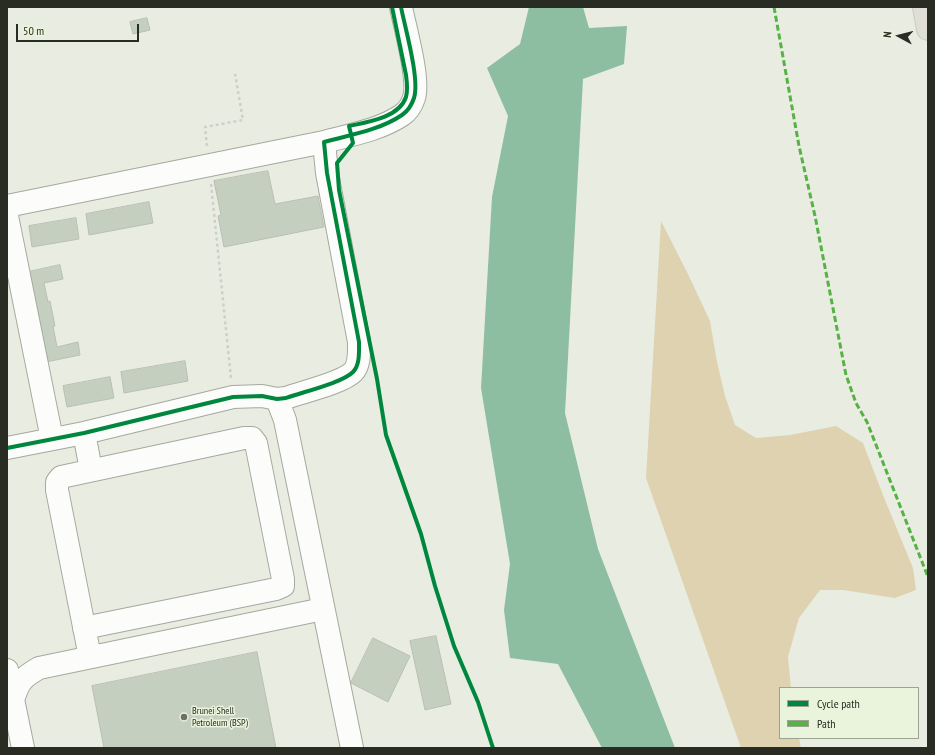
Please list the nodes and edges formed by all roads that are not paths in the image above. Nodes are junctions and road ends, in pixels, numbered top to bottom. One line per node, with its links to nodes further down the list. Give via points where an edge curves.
1 (401, 7): 2 (street, via 415,81 415,97 411,106 403,114 376,127)
2 (324, 142): 3 (street); 5 (street, via 359,342 358,360 353,372 341,380)
3 (7, 206)
4 (7, 216): 7 (street)
5 (277, 400): 6 (street, via 262,396 234,397); 10 (street, via 285,420)
6 (84, 432): 7 (street); 9 (street)
7 (52, 439): 8 (street)
8 (7, 448)
9 (91, 470): 11 (street, via 61,477 57,482); 11 (street, via 252,438 256,443 283,579 282,586 276,589)
10 (323, 609): 13 (street); 18 (street)
11 (84, 628): 13 (street)
12 (7, 654): 14 (street, via 22,664)
13 (90, 657): 14 (street)
14 (38, 668): 16 (street, via 24,677)
15 (7, 670): 16 (street)
16 (13, 700): 17 (street)
17 (23, 748)
18 (352, 748)

